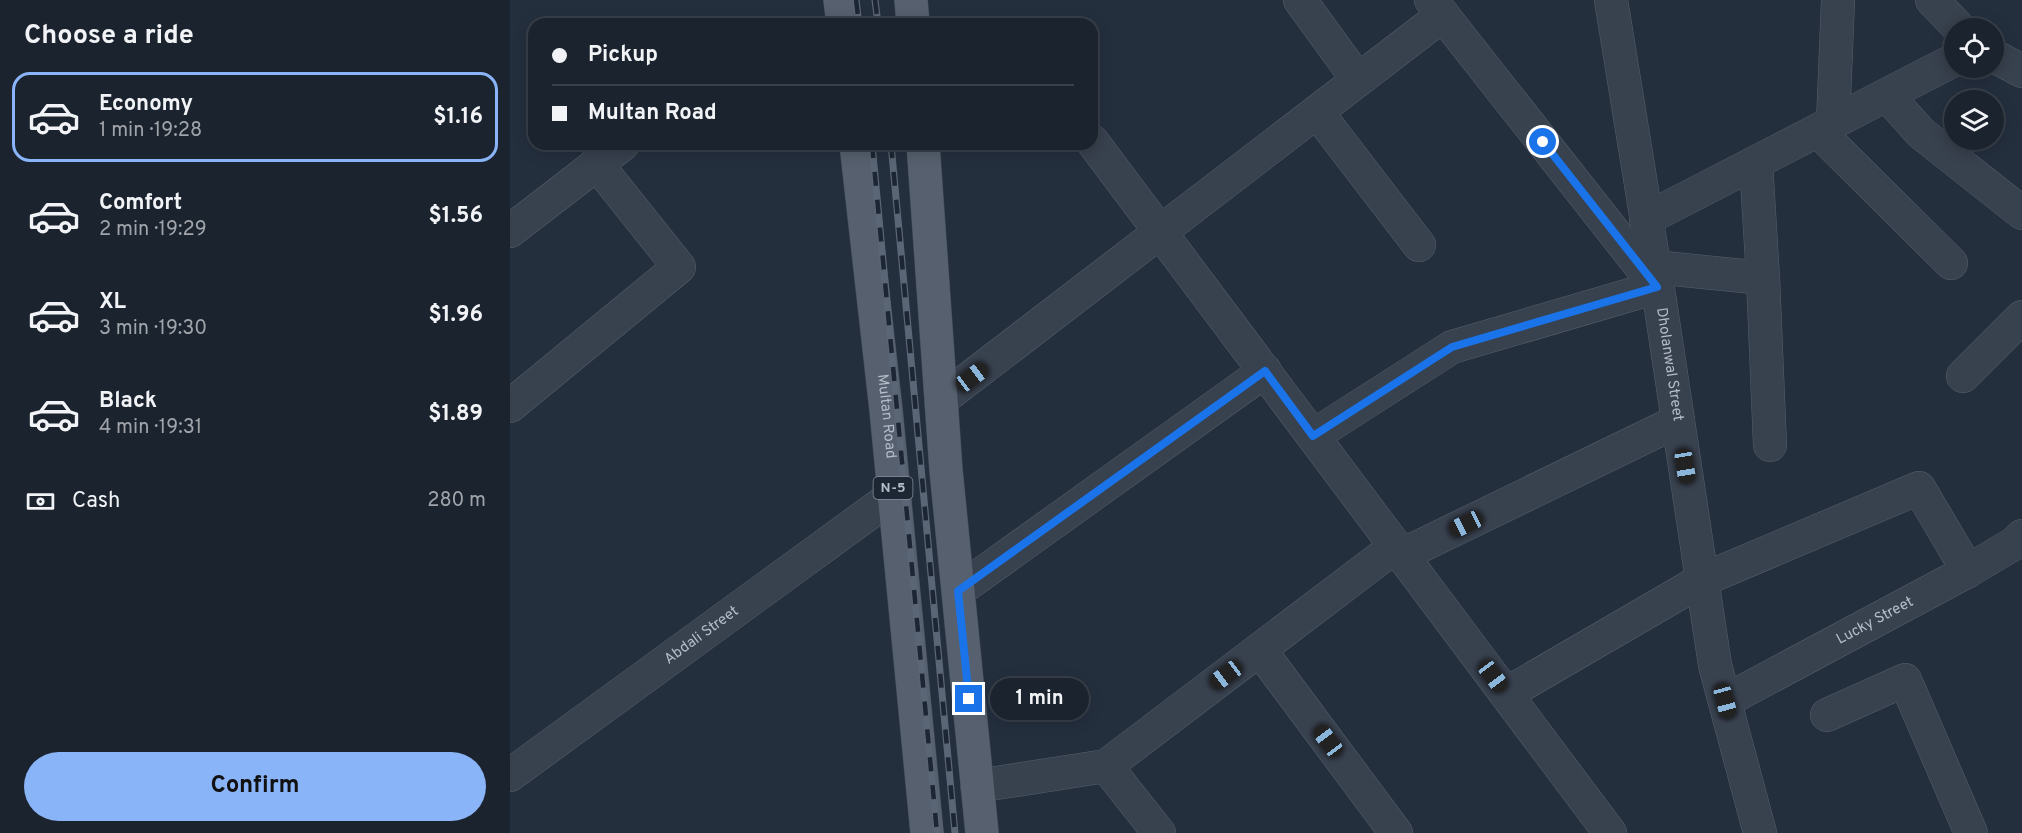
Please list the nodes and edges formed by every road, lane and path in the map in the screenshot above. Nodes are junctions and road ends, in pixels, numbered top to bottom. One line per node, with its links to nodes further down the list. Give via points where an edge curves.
1 (912, 0): 7 (main road)
2 (1299, 0): 10 (street)
3 (1611, 0): 21 (street, Dholanwal Street)
4 (1838, 0): 13 (street)
5 (1932, 0): 8 (street)
6 (1437, 7): 10 (street); 26 (street)
7 (913, 18)
8 (1949, 18)
9 (1944, 65): 11 (street)
10 (1358, 80): 12 (street)
11 (1887, 95): 13 (street); 20 (street, via 1921,133)
12 (1317, 112): 23 (street); 24 (street)
13 (1826, 127): 19 (street); 25 (street)
14 (1098, 149): 23 (street)
15 (614, 150): 18 (street)
16 (857, 150): 36 (main road, Multan Road / N-5)
17 (922, 150): 31 (main road)
18 (596, 163): 22 (street); 32 (street, via 679,267)
19 (1756, 163): 21 (street); 27 (street)
20 (2022, 213)
21 (1647, 219): 26 (street, Dholanwal Street)
22 (510, 231)
23 (1160, 232): 29 (street); 31 (street)
24 (1419, 245)
25 (1951, 263)
26 (1656, 277): 27 (street); 33 (street, Dholanwal Street); 34 (street, via 1452,347)
27 (1763, 278): 35 (street)
28 (2022, 317): 30 (street)
29 (1265, 371): 34 (street); 41 (street)
30 (1963, 376)
31 (941, 400): 41 (main road)
32 (510, 406)
33 (1678, 421): 38 (street); 40 (street, Dholanwal Street)
34 (1313, 436): 38 (street)
35 (1770, 445)
36 (894, 495): 47 (street, Abdali Street); 49 (main road, Multan Road / N-5)
37 (2022, 536): 39 (street, Lucky Street)
38 (1399, 551): 42 (street); 43 (street)
39 (1968, 571): 40 (street, via 1919,488); 44 (street, Lucky Street)
40 (1702, 580): 43 (street); 44 (street, Dholanwal Street, via 1715,665)
41 (958, 591): 48 (main road)
42 (1260, 650): 46 (street); 52 (street)
43 (1506, 694): 53 (street)
44 (1725, 701): 54 (street, Dholanwal Street)
45 (1827, 715): 55 (street, via 1905,680)
46 (1106, 766): 48 (street); 51 (street)
47 (510, 775)
48 (977, 786): 50 (main road)
49 (927, 833)
50 (982, 833)
51 (1159, 833)
52 (1396, 833)
53 (1610, 833)
54 (1760, 833)
55 (1971, 833)

